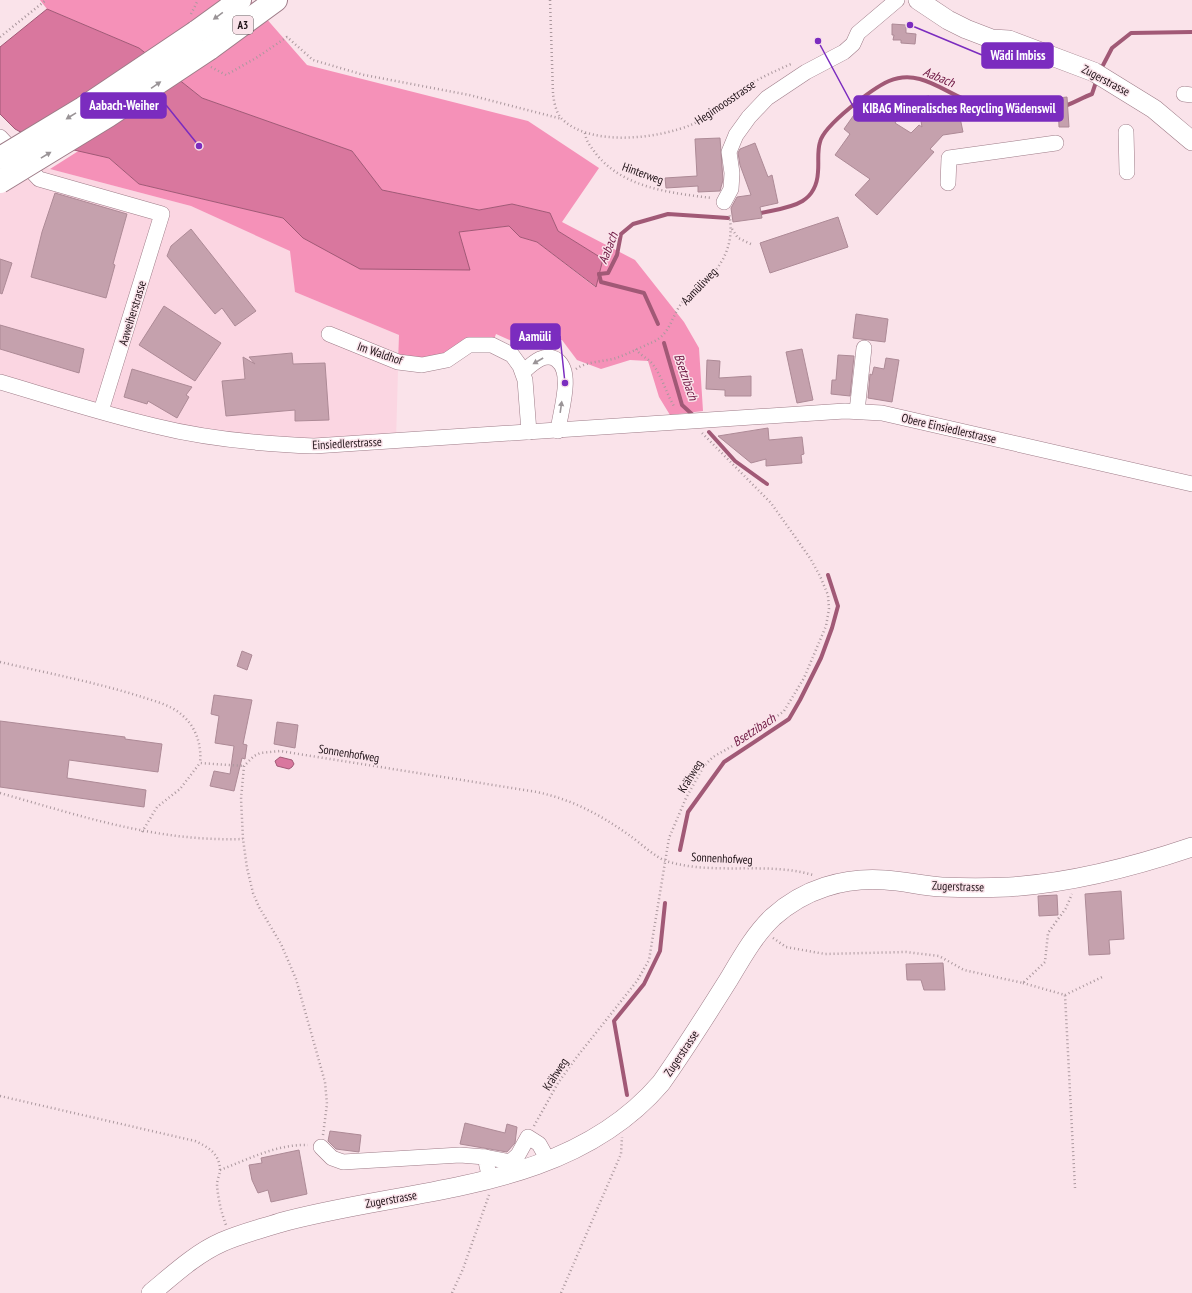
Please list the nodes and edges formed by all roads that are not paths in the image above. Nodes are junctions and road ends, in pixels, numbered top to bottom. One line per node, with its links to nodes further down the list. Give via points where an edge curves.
1 (240, 0): 7 (highway, A3, one-way to 7)
2 (276, 0): 7 (highway, A3)
3 (897, 0): 16 (street, via 858,33 853,44 844,52 806,72 767,98 749,116 736,135 729,152 731,189)
4 (918, 0): 6 (main road, Zugerstrasse, via 966,29 992,39)
5 (939, 0): 6 (main road, Zugerstrasse, via 971,18 996,28)
6 (1009, 40): 10 (main road, Zugerstrasse, via 1101,76 1154,109)
7 (201, 42): 12 (highway, A3, one-way to 12, bridge); 14 (highway, A3, one-way to 7, bridge, via 108,116)
8 (1126, 132): 13 (street)
9 (0, 137): 21 (street, Aaweiherstrasse, via 39,179 162,214)
10 (1192, 141)
11 (1056, 143): 15 (street, via 949,158)
12 (0, 158)
13 (1127, 172)
14 (0, 182)
15 (948, 183)
16 (719, 200)
17 (330, 334): 19 (street, Im Waldhof, via 398,362 422,365 447,360 468,345 492,345 512,355)
18 (864, 348): 22 (street)
19 (522, 372): 24 (street, one-way to 19, via 566,373 560,362 546,357 537,360); 25 (street, Im Waldhof, via 525,380)
20 (0, 382): 21 (street, Einsiedlerstrasse)
21 (101, 411): 25 (street, Einsiedlerstrasse, via 162,428 261,444 314,446)
22 (857, 411): 23 (street, Obere Einsiedlerstrasse); 26 (street, Obere Einsiedlerstrasse, via 910,418)
23 (697, 422): 24 (street, Einsiedlerstrasse)
24 (558, 431): 25 (street, Einsiedlerstrasse)
25 (529, 432)
26 (1192, 484)
27 (1192, 846): 30 (main road, Zugerstrasse, via 1133,865 1078,878 1009,887 942,887 863,879 844,881 807,893 761,929 661,1083 646,1100 619,1124 587,1144)
28 (321, 1147): 29 (street, via 332,1158 343,1162 460,1155)
29 (485, 1157): 30 (street, via 510,1162 518,1155 528,1137 539,1144); 31 (street)
30 (548, 1160): 31 (main road, Zugerstrasse)
31 (490, 1179): 32 (main road, Zugerstrasse, via 458,1188 345,1207 231,1238 202,1253)
32 (151, 1293)

